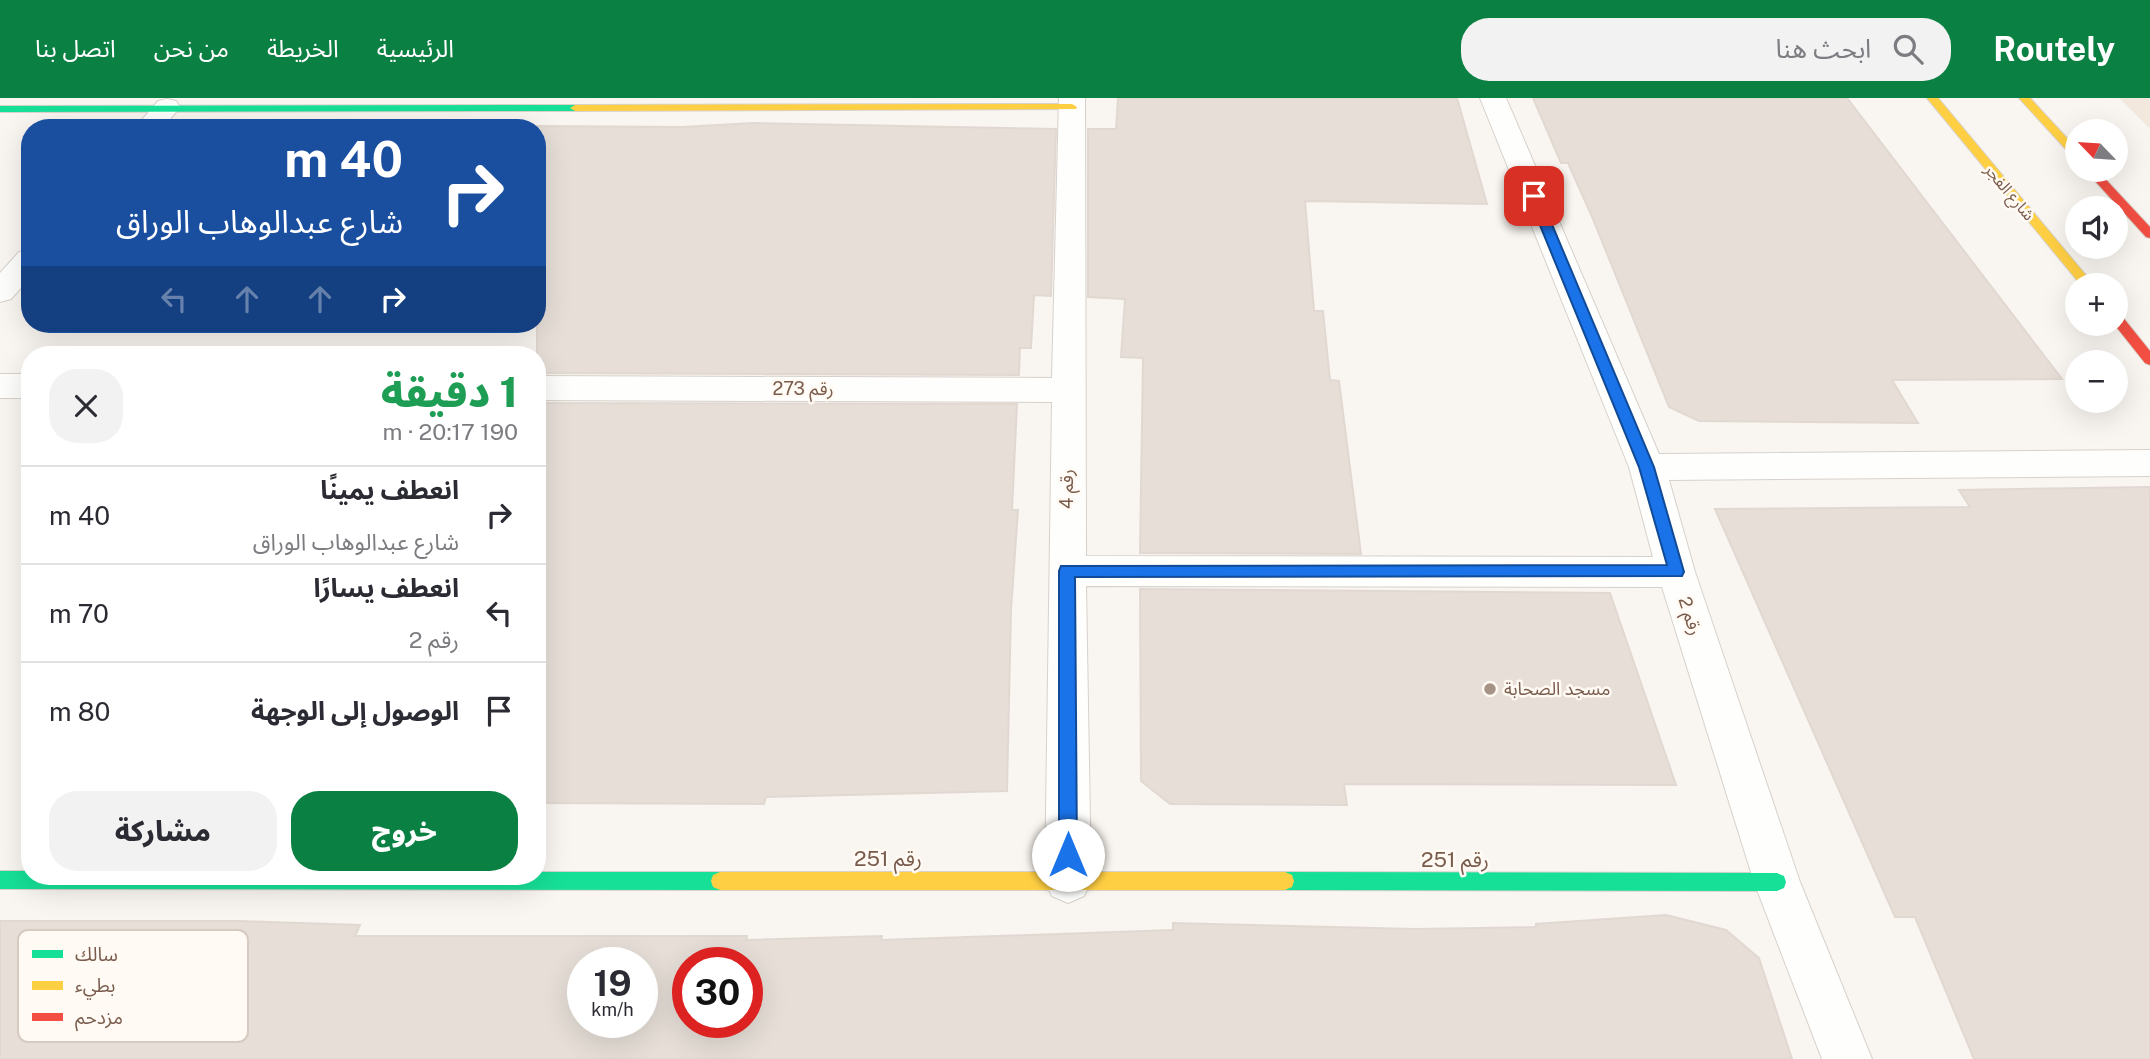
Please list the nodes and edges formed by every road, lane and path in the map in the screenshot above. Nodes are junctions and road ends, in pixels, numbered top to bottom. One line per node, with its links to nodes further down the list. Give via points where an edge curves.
1 (1493, 98): 21 (street, رقم 2)
2 (1932, 98): 12 (street, شارع الفجر)
3 (2024, 98): 8 (street)
4 (1072, 102): 5 (street); 19 (street, رقم 4)
5 (167, 107): 6 (street); 7 (street)
6 (0, 109)
7 (156, 119)
8 (2065, 142)
9 (2102, 182): 10 (street)
10 (2150, 234)
11 (21, 269): 13 (street)
12 (2078, 273)
13 (0, 292)
14 (2128, 333): 15 (street)
15 (2150, 360)
16 (0, 386): 17 (street)
17 (21, 386)
18 (546, 388): 19 (street, رقم 273)
19 (1068, 390): 22 (street, رقم 4)
20 (2150, 463): 21 (street)
21 (1647, 467): 23 (street, رقم 2)
22 (1067, 571): 23 (street); 27 (street, رقم 4)
23 (1676, 572): 28 (street, رقم 2)
24 (0, 880): 25 (street, رقم 251)
25 (21, 880)
26 (546, 881): 27 (street, رقم 251)
27 (1068, 881): 28 (street, رقم 251)
28 (1777, 882): 29 (street, رقم 2)
29 (1847, 1059)

